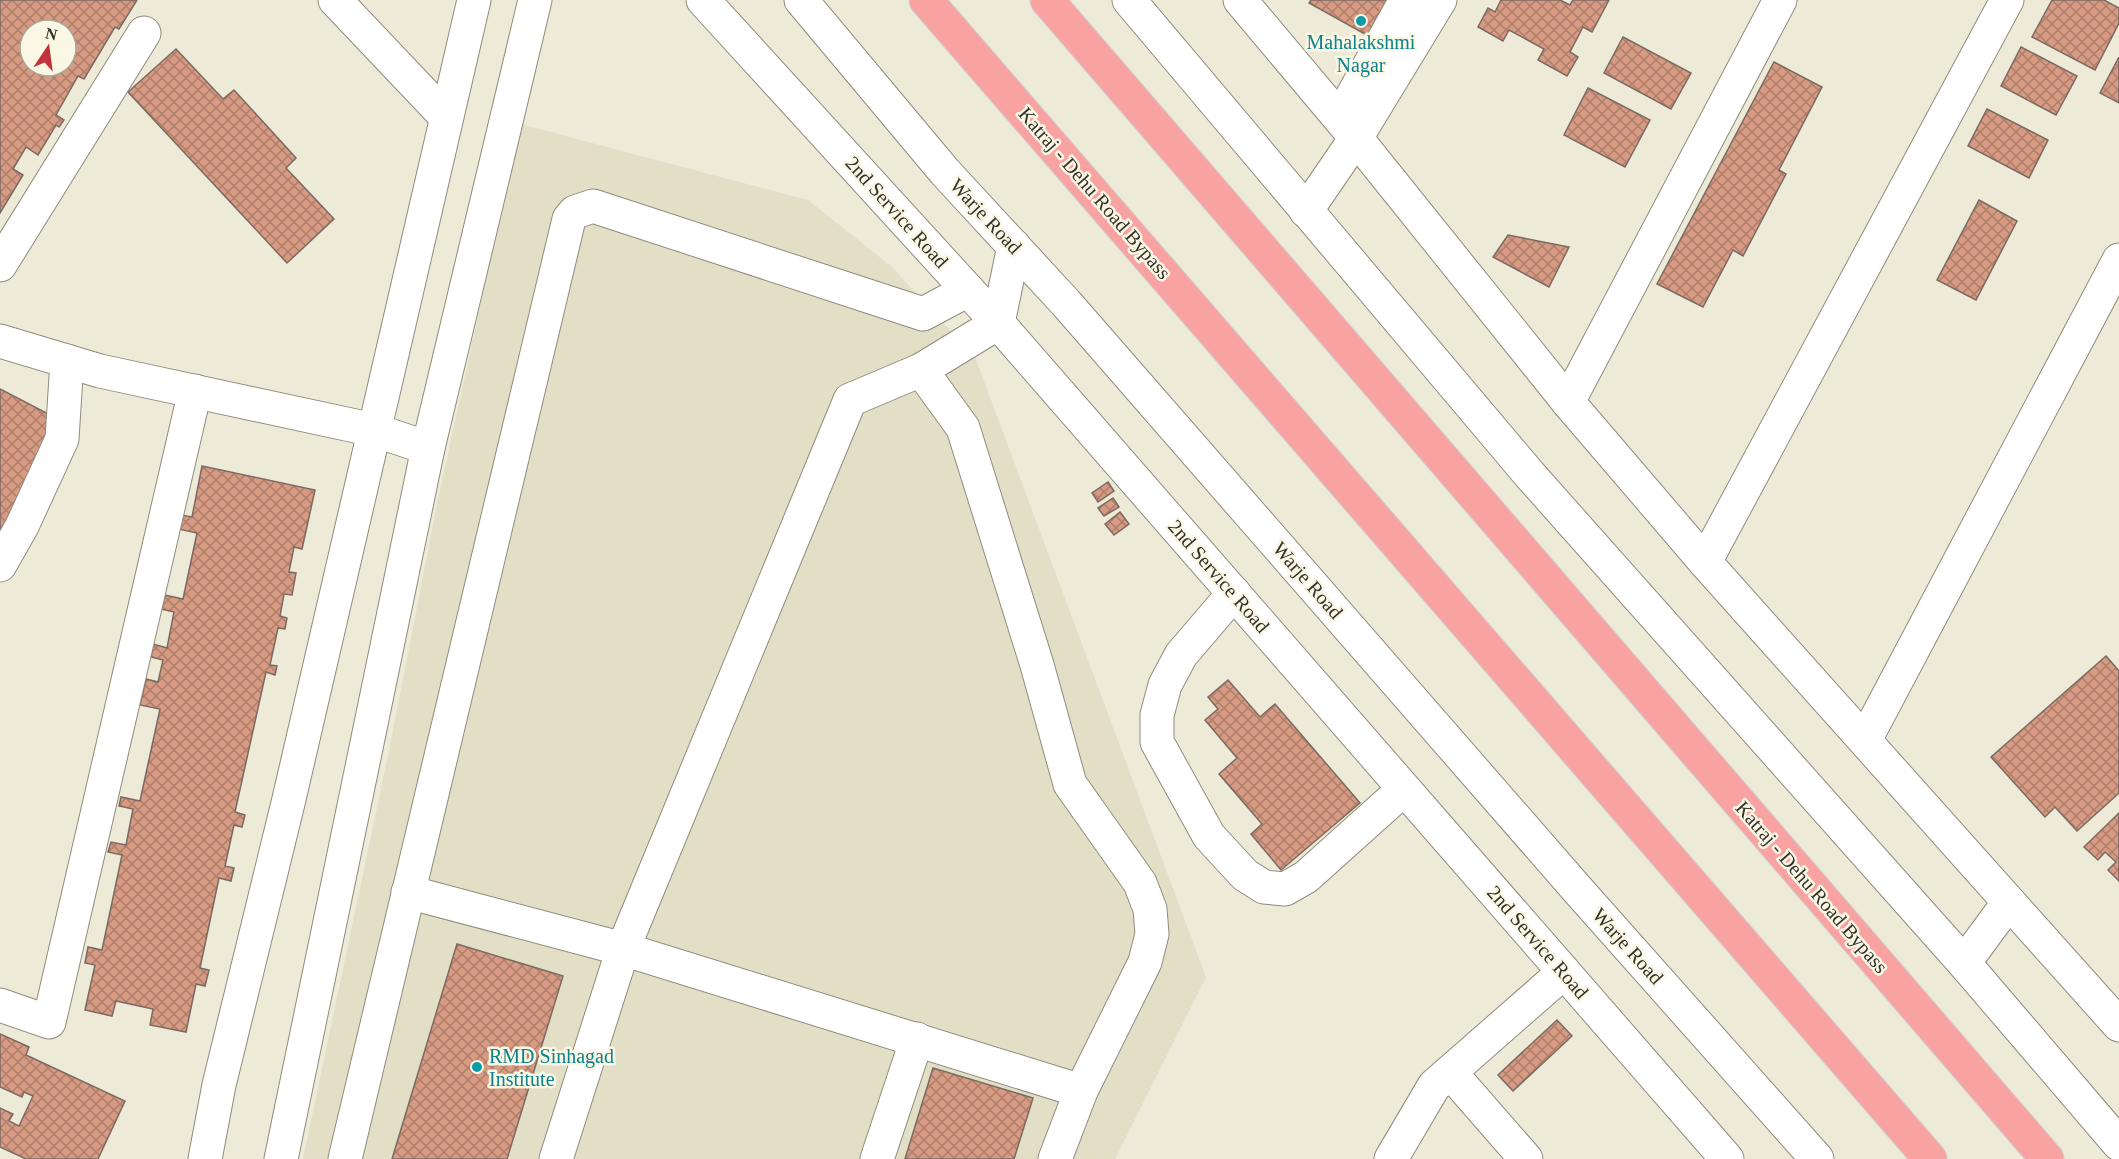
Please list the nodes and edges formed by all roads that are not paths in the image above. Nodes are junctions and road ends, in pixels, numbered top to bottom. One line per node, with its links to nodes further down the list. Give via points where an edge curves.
1 (334, 0): 16 (street)
2 (474, 0): 16 (street)
3 (535, 0): 30 (street)
4 (702, 0): 22 (street, 2nd Service Road)
5 (801, 0): 19 (street, Warje Road, via 945,172)
6 (926, 0): 57 (highway, Katraj - Dehu Road Bypass)
7 (1047, 0): 58 (highway, Katraj - Dehu Road Bypass)
8 (1129, 0): 18 (street)
9 (1240, 0): 14 (street)
10 (1406, 0): 17 (street)
11 (1440, 0): 17 (street)
12 (1780, 0): 28 (street)
13 (2007, 0): 31 (street)
14 (1272, 13): 17 (street)
15 (144, 33): 21 (street)
16 (446, 117): 29 (street)
17 (1348, 128): 18 (street); 28 (street)
18 (1306, 211): 39 (street, via 1652,615)
19 (1014, 246): 23 (street); 56 (street, Warje Road)
20 (2119, 260): 34 (street)
21 (0, 265)
22 (968, 290): 23 (street, 2nd Service Road); 36 (street, via 923,314 593,206 575,212 566,231)
23 (998, 322): 26 (street); 33 (street, 2nd Service Road)
24 (0, 341): 25 (street)
25 (67, 361): 27 (street); 32 (street, via 62,440)
26 (921, 370): 38 (street, via 850,400); 45 (street, via 963,428 1070,784 1140,883 1150,909 1152,934 1144,962)
27 (195, 392): 29 (street); 41 (street, via 49,1022)
28 (1568, 402): 31 (street)
29 (374, 430): 30 (street); 47 (street, via 219,1084)
30 (428, 448): 48 (street)
31 (1705, 562): 34 (street)
32 (0, 565)
33 (1234, 593): 35 (street, 2nd Service Road); 35 (street, via 1181,656 1165,686 1157,715 1157,742 1209,836 1245,875 1264,887 1285,889 1306,877)
34 (1865, 740): 37 (street)
35 (1404, 789): 40 (street, 2nd Service Road)
36 (408, 891): 38 (street); 49 (street)
37 (2009, 902): 39 (street); 42 (street)
38 (623, 949): 43 (street); 50 (street)
39 (1964, 963): 46 (street)
40 (1564, 972): 44 (street); 55 (street, 2nd Service Road)
41 (0, 1005)
42 (2119, 1025)
43 (917, 1039): 45 (street); 51 (street)
44 (1450, 1072): 53 (street, via 1434,1086); 54 (street)
45 (1081, 1091): 52 (street)
46 (2119, 1144)
47 (205, 1159)
48 (281, 1159)
49 (345, 1159)
50 (556, 1159)
51 (877, 1159)
52 (1054, 1159)
53 (1391, 1159)
54 (1526, 1159)
55 (1727, 1159)
56 (1817, 1159)
57 (1930, 1159)
58 (2048, 1159)

